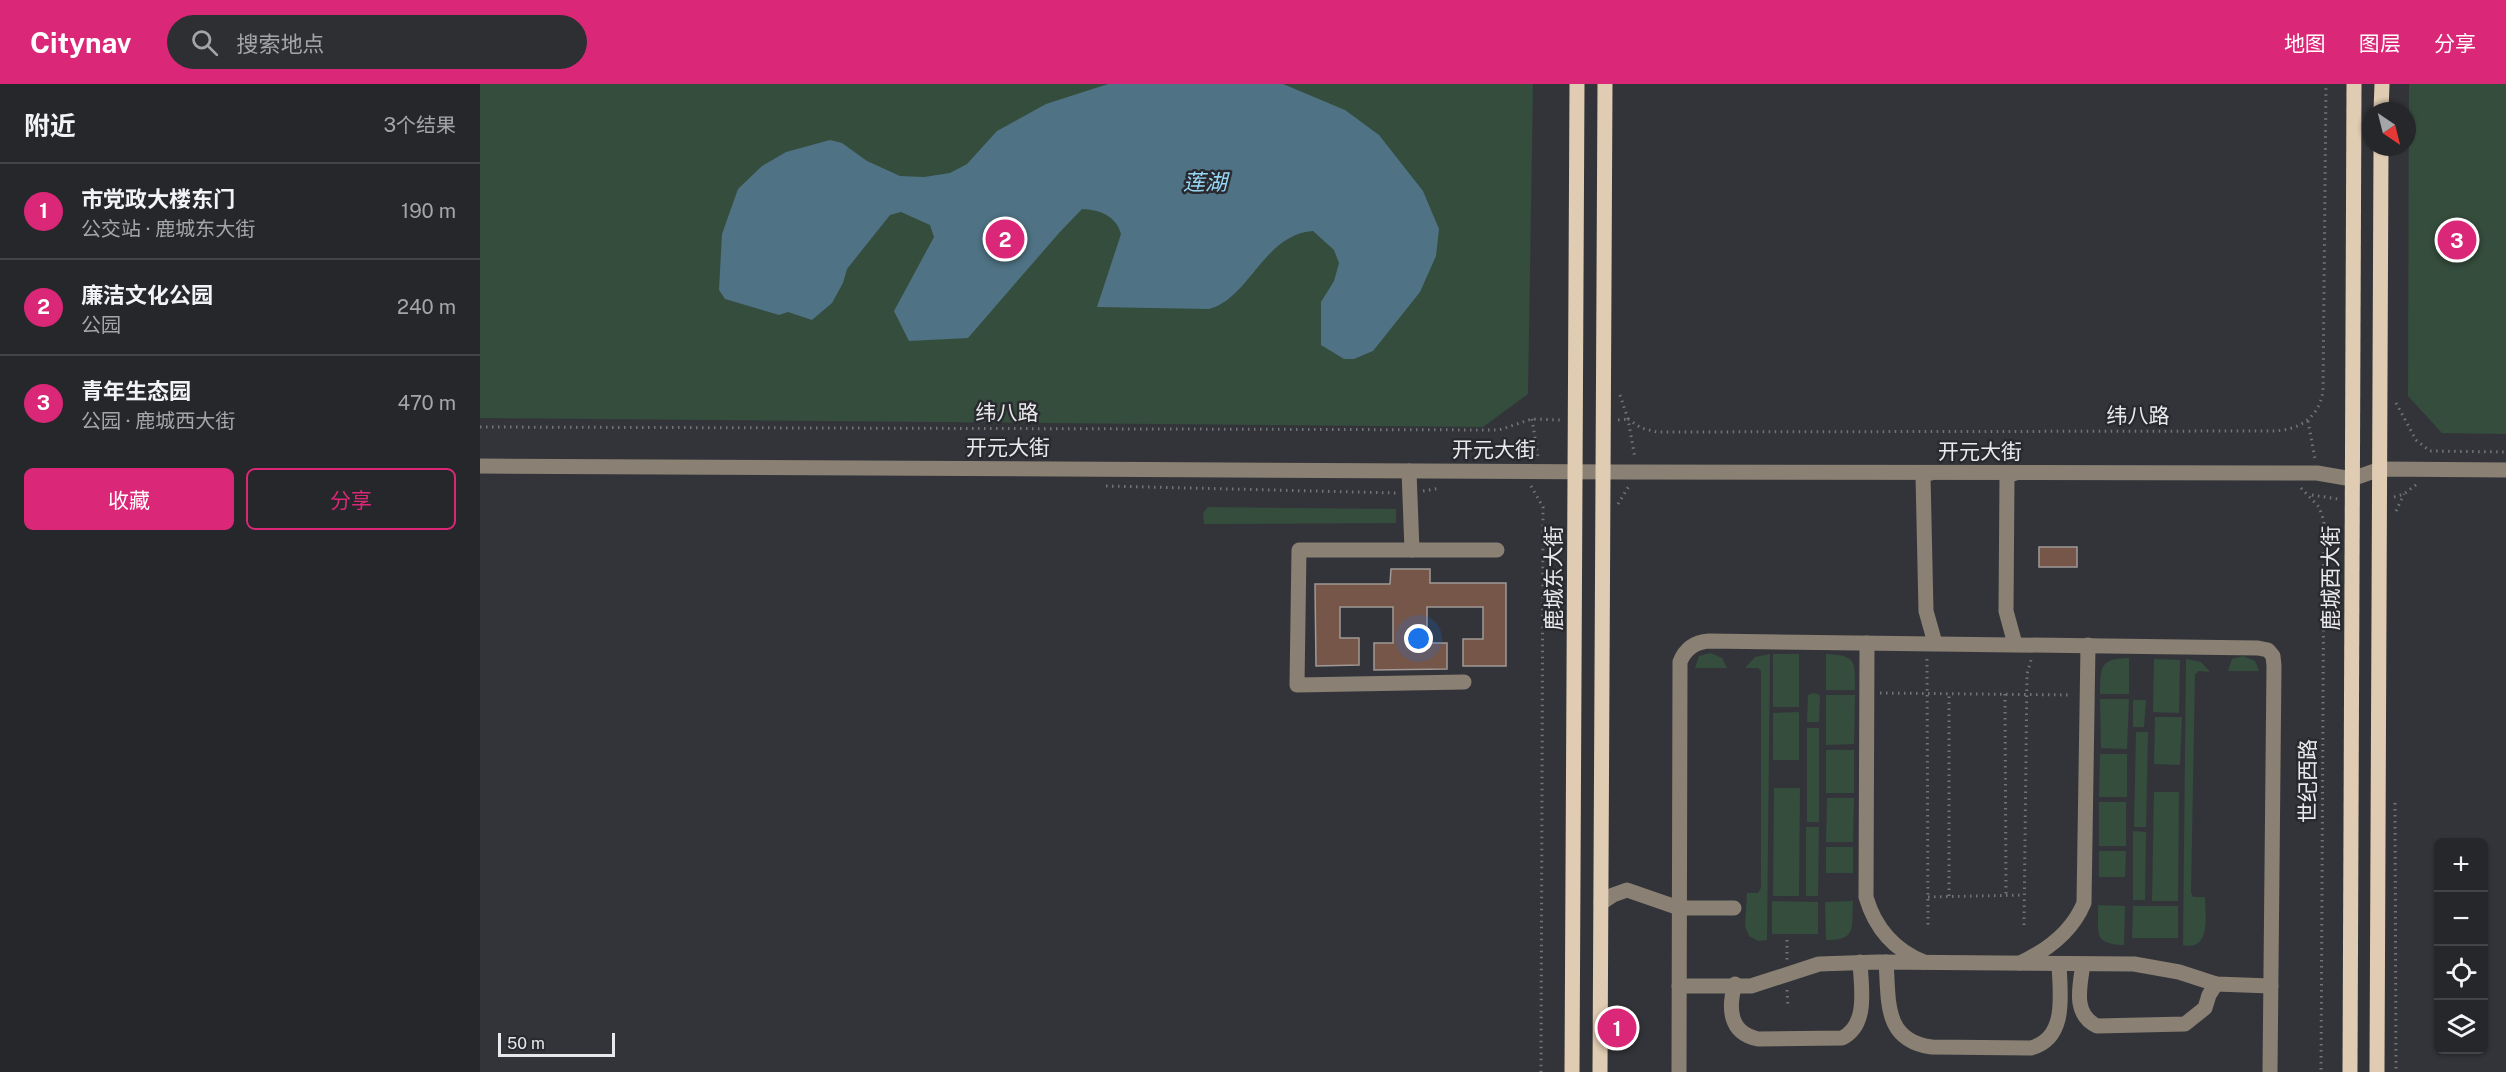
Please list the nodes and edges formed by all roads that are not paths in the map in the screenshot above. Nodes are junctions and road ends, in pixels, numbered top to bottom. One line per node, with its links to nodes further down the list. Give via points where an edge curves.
1 (1577, 84): 11 (main road, 鹿城东大街)
2 (1605, 84): 12 (main road)
3 (2354, 84): 15 (main road, 鹿城西大街)
4 (2382, 84): 5 (main road)
5 (2381, 102)
6 (2381, 156): 8 (main road)
7 (480, 466): 10 (street, 开元大街)
8 (2380, 469): 9 (street, 开元大街); 15 (street, 开元大街); 41 (main road)
9 (2506, 470)
10 (1409, 471): 11 (street, 开元大街); 16 (street)
11 (1575, 471): 12 (street, 开元大街); 36 (main road, 鹿城东大街)
12 (1603, 472): 13 (street, 开元大街); 23 (main road)
13 (1931, 473): 14 (street, 开元大街); 21 (street, via 1923,475 1926,611)
14 (2016, 473): 15 (street, 开元大街, via 2318,473); 19 (street, via 2007,476 2006,611)
15 (2352, 478): 40 (main road, 鹿城西大街)
16 (1412, 550): 17 (street); 22 (street, via 1299,550 1297,685)
17 (1497, 550)
18 (1867, 643): 21 (street); 24 (street, via 1709,641 1685,652 1680,668); 28 (street, via 1866,897 1889,940)
19 (2015, 644): 20 (street); 21 (street)
20 (2088, 645): 29 (street, via 2084,903 2068,930 2055,942); 35 (street, via 2258,648 2273,656)
21 (1931, 649)
22 (1464, 682)
23 (1601, 903): 24 (street, via 1627,890); 37 (main road)
24 (1679, 908): 25 (street); 34 (street)
25 (1734, 908)
26 (1860, 962): 27 (street); 32 (street, via 1819,964 1751,986); 32 (street, via 1860,1015 1852,1031 1842,1038 1750,1037 1731,1017 1730,999)
27 (1886, 962): 28 (street); 30 (street, via 1890,1015 1896,1028 1908,1040 1932,1047 2031,1048 2041,1044 2050,1036 2058,1018)
28 (1928, 964): 29 (street)
29 (2017, 964): 30 (street)
30 (2059, 964): 31 (street)
31 (2083, 964): 33 (street, via 2156,966); 33 (street, via 2078,996 2084,1014 2097,1026 2186,1024 2205,1008)
32 (1735, 984): 34 (street)
33 (2216, 984): 35 (street)
34 (1679, 986): 38 (street)
35 (2271, 986): 39 (street)
36 (1572, 1072)
37 (1600, 1072)
38 (1679, 1072)
39 (2270, 1072)
40 (2350, 1072)
41 (2377, 1072)

